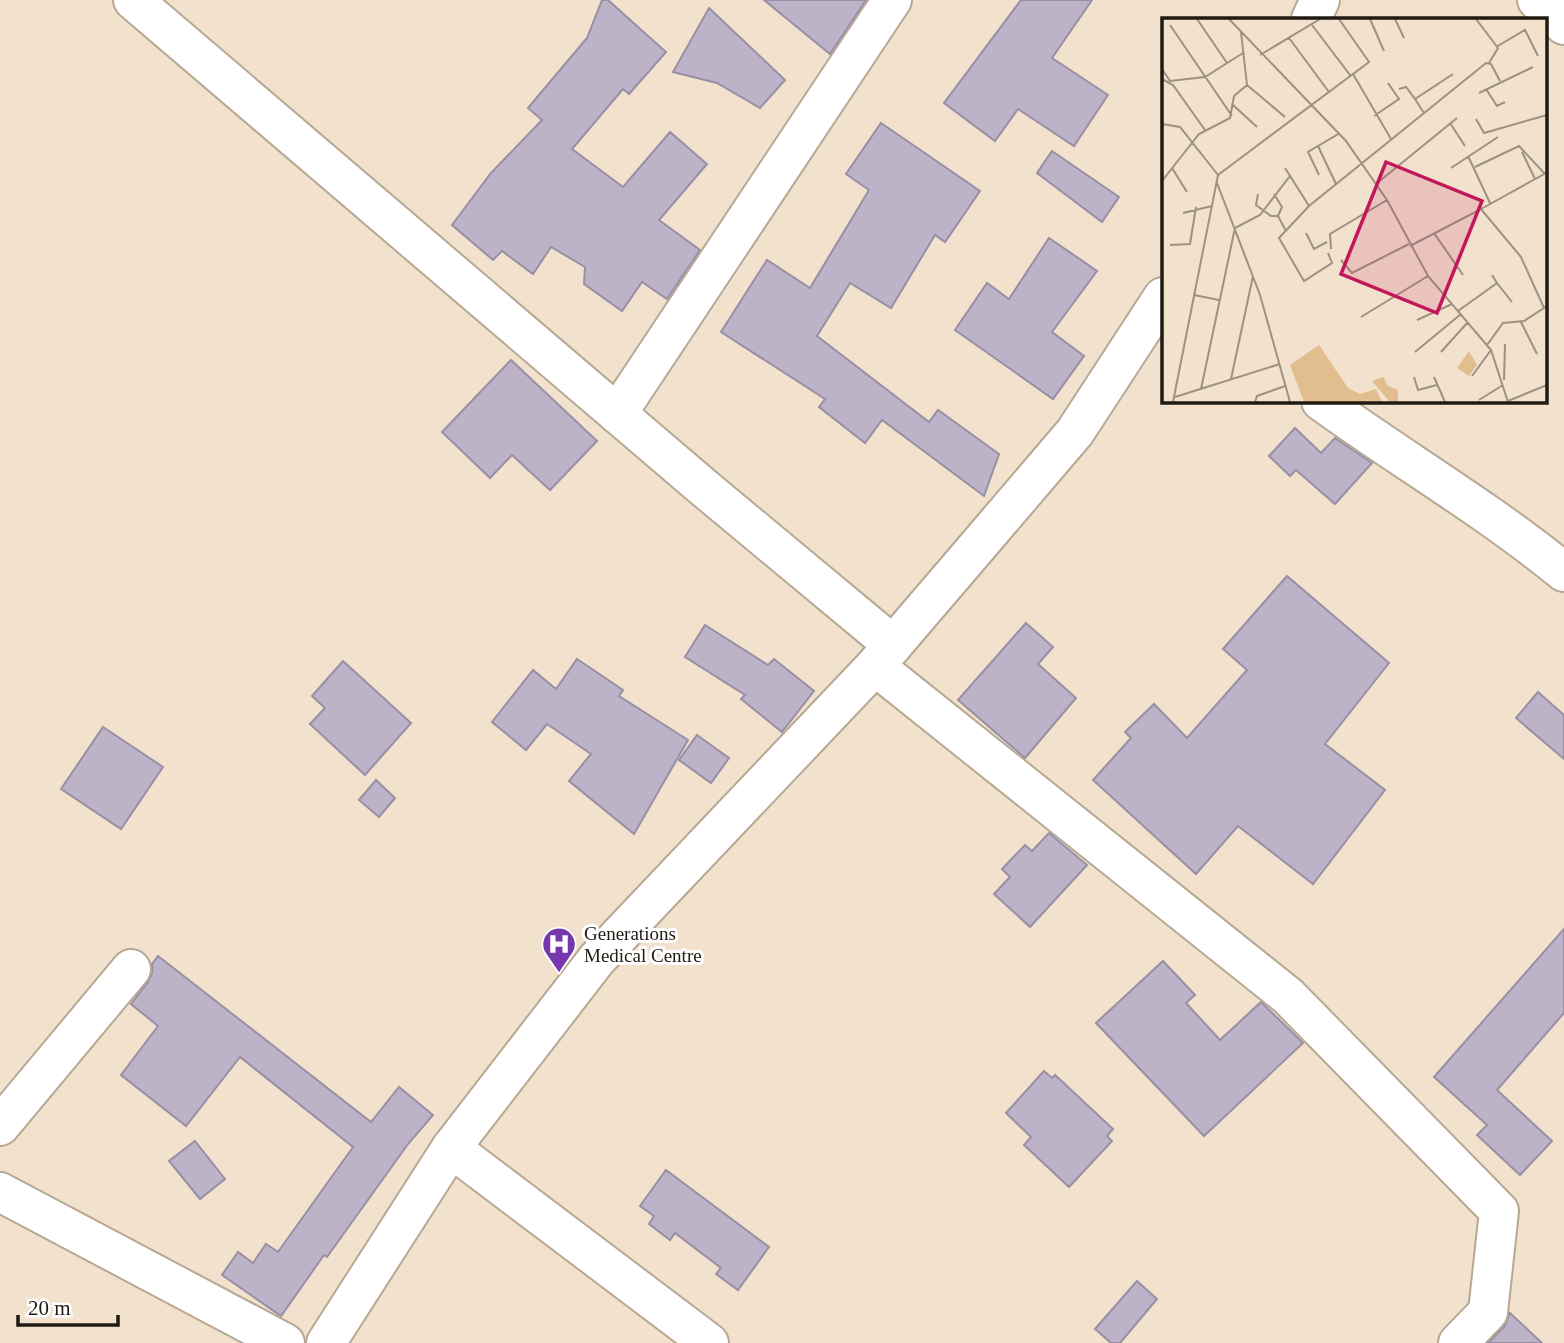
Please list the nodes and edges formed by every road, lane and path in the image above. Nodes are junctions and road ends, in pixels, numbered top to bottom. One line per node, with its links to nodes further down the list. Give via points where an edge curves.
1 (132, 0): 9 (street)
2 (892, 0): 9 (street)
3 (1320, 0): 5 (street)
4 (1537, 0): 6 (street)
5 (1311, 18)
6 (1564, 25)
7 (1162, 299): 11 (street, via 1075,432)
8 (1322, 402): 10 (street)
9 (617, 414): 11 (street)
10 (1564, 572)
11 (884, 655): 14 (street, via 597,959); 19 (street, via 1288,996 1499,1211 1488,1312)
12 (131, 969): 13 (street)
13 (0, 1126)
14 (451, 1148): 17 (street); 18 (street)
15 (0, 1192): 16 (street)
16 (285, 1343)
17 (326, 1343)
18 (709, 1343)
19 (1458, 1343)

